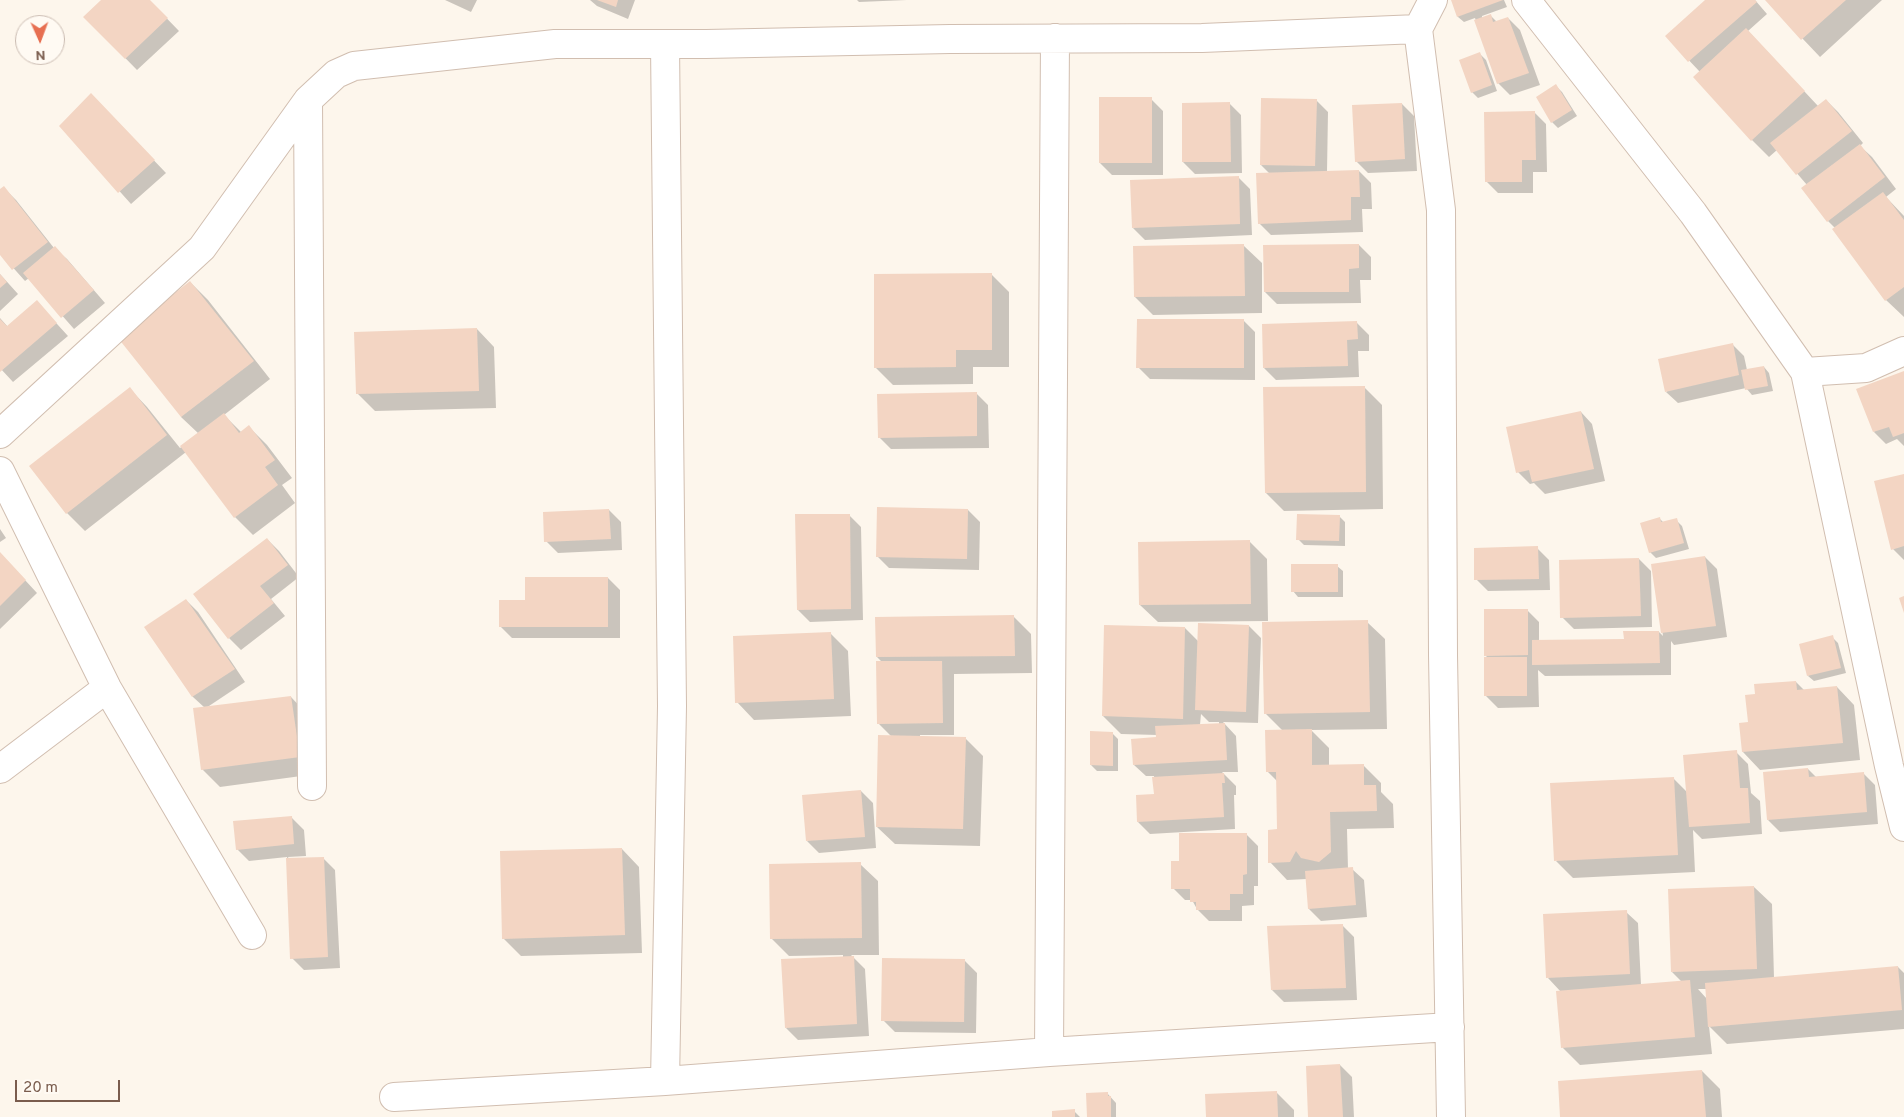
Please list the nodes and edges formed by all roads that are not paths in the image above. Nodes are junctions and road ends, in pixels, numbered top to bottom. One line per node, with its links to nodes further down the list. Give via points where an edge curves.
1 (1433, 0): 3 (street)
2 (1526, 0): 8 (street, via 1693,213)
3 (1418, 29): 4 (street, via 1202,38); 16 (street, via 1441,210 1443,646)
4 (1055, 38): 5 (street); 17 (street)
5 (665, 44): 6 (street, via 555,44 354,66 336,74); 18 (street, via 672,706)
6 (308, 100): 9 (street, via 202,248); 13 (street)
7 (1904, 351): 8 (street, via 1866,368)
8 (1805, 372): 14 (street)
9 (0, 434)
10 (0, 471): 11 (street)
11 (107, 688): 12 (street); 15 (street)
12 (0, 768)
13 (312, 786)
14 (1904, 827)
15 (252, 935)
16 (1450, 1027): 17 (street); 20 (street)
17 (1049, 1052): 18 (street)
18 (665, 1081): 19 (street)
19 (394, 1097)
20 (1451, 1117)

